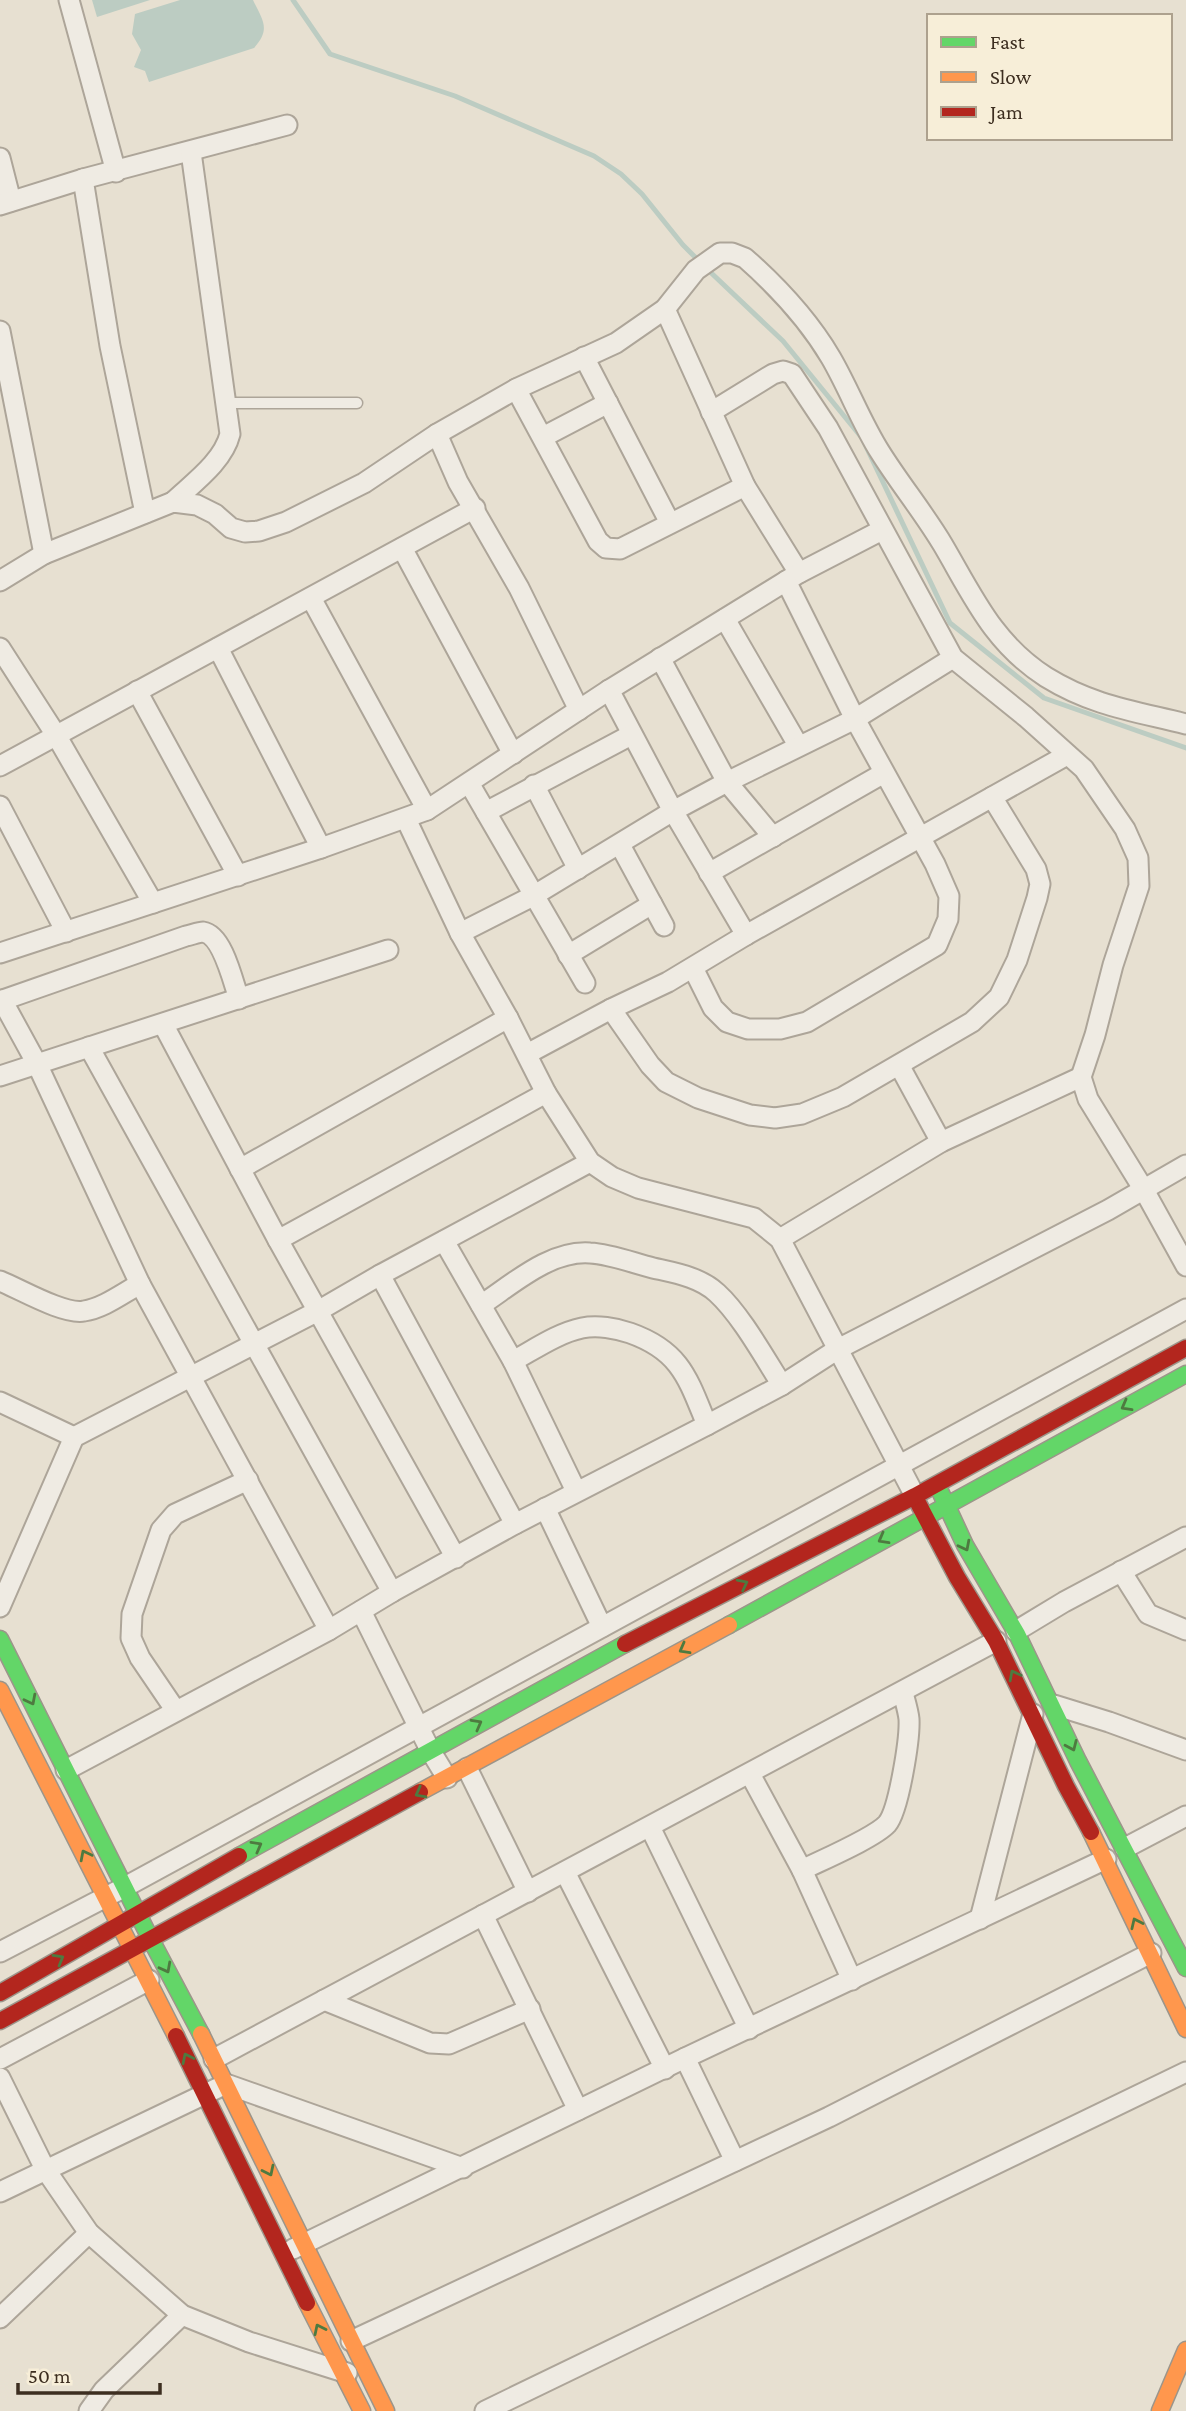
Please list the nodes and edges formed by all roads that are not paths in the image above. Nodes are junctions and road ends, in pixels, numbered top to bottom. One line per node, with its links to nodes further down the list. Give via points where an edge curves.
1 (69, 0): 5 (street)
2 (287, 125): 3 (street)
3 (191, 152): 5 (street); 13 (street)
4 (0, 159): 7 (street)
5 (116, 172): 6 (street)
6 (83, 180): 7 (street); 21 (street, via 110,346)
7 (5, 203)
8 (665, 309): 10 (street, via 616,343); 15 (street); 38 (street, via 696,270 720,253 745,258 806,319 879,452 1003,642 1045,676 1096,703)
9 (0, 331): 25 (street)
10 (583, 357): 11 (street); 14 (street)
11 (516, 389): 16 (street); 17 (street)
12 (357, 402): 13 (lane)
13 (228, 403): 19 (street, via 228,443)
14 (608, 403): 17 (street); 22 (street)
15 (712, 412): 18 (street); 23 (street, via 773,374 792,374 828,428)
16 (437, 434): 19 (street, via 364,483 259,531 231,528 197,505); 20 (street)
17 (543, 437): 22 (street, via 598,541 606,548 620,549)
18 (745, 486): 22 (street); 26 (street)
19 (173, 502): 21 (street)
20 (475, 508): 24 (street); 36 (street)
21 (145, 513): 25 (street)
22 (670, 523)
23 (882, 530): 26 (street); 33 (street)
24 (402, 548): 28 (street); 42 (street)
25 (44, 554): 27 (street)
26 (792, 577): 29 (street); 37 (street)
27 (0, 581)
28 (311, 598): 31 (street); 51 (street)
29 (725, 619): 32 (street); 41 (street)
30 (0, 648): 39 (street)
31 (218, 648): 35 (street); 58 (street)
32 (660, 658): 34 (street); 46 (street)
33 (953, 658): 37 (street); 43 (street)
34 (609, 690): 36 (street); 40 (street)
35 (137, 691): 39 (street); 61 (street)
36 (579, 710): 42 (street)
37 (855, 719): 41 (street); 45 (street)
38 (1186, 724)
39 (57, 735): 44 (street); 63 (street)
40 (631, 735): 48 (street); 52 (street)
41 (798, 745): 46 (street)
42 (513, 754): 47 (street)
43 (1068, 755): 49 (street); 84 (street, via 1084,769 1125,829 1140,873)
44 (0, 766)
45 (884, 773): 55 (street); 56 (street)
46 (727, 782): 52 (street); 55 (street)
47 (469, 783): 51 (street); 53 (street)
48 (534, 785): 53 (street); 59 (street)
49 (992, 797): 56 (street); 82 (street, via 1036,869 1040,884 1026,934 999,997 972,1022)
50 (0, 806): 66 (street)
51 (427, 810): 54 (street)
52 (673, 811): 57 (street); 60 (street)
53 (485, 812): 62 (street)
54 (406, 818): 58 (street); 67 (street)
55 (773, 836): 60 (street)
56 (922, 837): 68 (street); 72 (street, via 949,896 944,932 936,945 829,1010 780,1029 748,1029 727,1022 713,1008)
57 (620, 845): 59 (street); 64 (street)
58 (321, 848): 61 (street)
59 (578, 869): 62 (street)
60 (709, 873): 68 (street)
61 (238, 876): 63 (street)
62 (533, 896): 67 (street); 71 (street)
63 (153, 903): 66 (street)
64 (652, 904): 65 (street); 71 (street)
65 (664, 926)
66 (66, 932): 70 (street)
67 (460, 933): 77 (street)
68 (746, 935): 72 (street)
69 (388, 950): 74 (street)
70 (0, 953)
71 (568, 955): 73 (street)
72 (693, 968): 76 (street)
73 (585, 983)
74 (239, 999): 75 (street, via 221,948 203,932); 78 (street)
75 (1, 1000): 81 (street)
76 (611, 1009): 80 (street); 82 (street, via 666,1082 750,1115 802,1114)
77 (508, 1018): 80 (street); 89 (street)
78 (163, 1024): 79 (street); 89 (street)
79 (89, 1047): 81 (street); 101 (street)
80 (527, 1054): 85 (street)
81 (37, 1064): 83 (street); 97 (street)
82 (899, 1065): 86 (street)
83 (0, 1076)
84 (1081, 1077): 86 (street); 90 (street, via 1088,1099)
85 (546, 1093): 87 (street); 92 (street)
86 (941, 1142): 91 (street)
87 (590, 1162): 91 (street, via 638,1188 754,1218); 93 (street)
88 (1186, 1165): 90 (street)
89 (240, 1169): 92 (street)
90 (1144, 1189): 94 (street); 103 (street)
91 (780, 1239): 103 (street)
92 (278, 1240): 100 (street)
93 (444, 1241): 95 (street); 98 (street)
94 (1186, 1266)
95 (380, 1275): 100 (street); 119 (street)
96 (0, 1281): 97 (street, via 81,1312)
97 (140, 1284): 106 (street)
98 (481, 1305): 104 (street); 107 (street, via 541,1266 576,1253 679,1274 716,1292)
99 (1186, 1309): 111 (street)
100 (318, 1311): 101 (street); 121 (street)
101 (255, 1343): 106 (street); 123 (street)
102 (1186, 1348): 113 (street)
103 (838, 1349): 107 (street); 111 (street)
104 (513, 1361): 109 (street, via 583,1328 624,1331 665,1350 691,1387); 114 (street)
105 (1186, 1374): 116 (street, one-way to 116)
106 (192, 1377): 110 (street); 112 (street)
107 (782, 1384): 109 (street)
108 (0, 1402): 110 (street)
109 (707, 1425): 114 (street)
110 (74, 1437): 124 (street)
111 (899, 1466): 115 (street); 126 (street)
112 (248, 1480): 127 (street); 135 (street, via 175,1514 161,1530 132,1614 131,1638 139,1658)
113 (937, 1484): 115 (street); 116 (street)
114 (576, 1491): 117 (street)
115 (915, 1496): 118 (street); 138 (street, one-way to 115, via 579,1668)
116 (944, 1506): 118 (street); 129 (street, one-way to 129)
117 (545, 1508): 119 (street); 126 (street)
118 (923, 1517): 131 (street); 140 (street, one-way to 140)
119 (515, 1524): 121 (street)
120 (1186, 1537): 122 (street)
121 (456, 1558): 123 (street)
122 (1121, 1571): 128 (street, via 1148,1614); 129 (street)
123 (392, 1592): 125 (street)
124 (0, 1607)
125 (361, 1611): 127 (street); 137 (street)
126 (602, 1627): 137 (street)
127 (329, 1630): 135 (street)
128 (1186, 1630)
129 (1016, 1631): 134 (street)
130 (0, 1639): 141 (street, one-way to 141)
131 (996, 1641): 133 (street); 136 (street, one-way to 131)
132 (0, 1690): 152 (street, one-way to 132)
133 (903, 1693): 142 (street); 148 (street, via 909,1735 896,1806 888,1823)
134 (1054, 1705): 139 (street); 146 (street, one-way to 146, via 1086,1777)
135 (176, 1711): 141 (street)
136 (1033, 1714): 147 (street); 155 (street)
137 (419, 1726): 138 (street); 150 (street)
138 (430, 1750): 143 (street); 153 (street, one-way to 138)
139 (1186, 1751)
140 (467, 1768): 143 (street); 151 (street)
141 (66, 1770): 150 (street)
142 (750, 1774): 145 (street); 148 (street)
143 (447, 1778): 157 (street, one-way to 157)
144 (1186, 1816): 146 (street)
145 (650, 1827): 149 (street); 170 (street)
146 (1125, 1847): 161 (street)
147 (1106, 1859): 155 (street); 160 (street, one-way to 147)
148 (802, 1870): 164 (street)
149 (565, 1872): 151 (street); 175 (street)
150 (125, 1887): 152 (street); 153 (street)
151 (528, 1892): 154 (street)
152 (106, 1896): 156 (street); 158 (street)
153 (139, 1912): 156 (street); 157 (street)
154 (483, 1916): 166 (street); 168 (street)
155 (980, 1919): 164 (street)
156 (120, 1923): 159 (street); 162 (street, one-way to 156)
157 (150, 1938): 159 (street); 174 (street, one-way to 174)
158 (2, 1947): 162 (street)
159 (133, 1947): 163 (street); 167 (street)
160 (1151, 1953): 171 (street); 181 (street)
161 (1186, 1968)
162 (22, 1980): 165 (street); 167 (street)
163 (149, 1980): 173 (street); 179 (street, one-way to 163)
164 (852, 1980): 170 (street)
165 (0, 1993)
166 (324, 2000): 168 (street, via 430,2043 449,2044); 174 (street)
167 (34, 2002): 169 (street)
168 (530, 2009): 180 (street)
169 (0, 2021)
170 (749, 2029): 172 (street)
171 (1186, 2029)
172 (685, 2058): 175 (street); 181 (street)
173 (0, 2059)
174 (214, 2059): 178 (street)
175 (665, 2069): 180 (street)
176 (1186, 2072): 197 (street)
177 (0, 2078): 183 (street)
178 (226, 2084): 179 (street); 182 (street); 186 (street, one-way to 186)
179 (205, 2094): 183 (street); 187 (street)
180 (578, 2110): 182 (street)
181 (736, 2161): 190 (street)
182 (463, 2168): 186 (street)
183 (45, 2169): 184 (street); 185 (street)
184 (0, 2192)
185 (89, 2233): 188 (street); 189 (street)
186 (304, 2245): 187 (street); 190 (street)
187 (283, 2254): 192 (street, one-way to 187)
188 (182, 2315): 192 (street); 194 (street, via 104,2390)
189 (0, 2318)
190 (352, 2341): 193 (street)
191 (1186, 2350): 198 (street)
192 (340, 2371): 193 (street); 195 (street)
193 (371, 2381): 196 (street)
194 (89, 2411)
195 (362, 2411)
196 (386, 2411)
197 (485, 2411)
198 (1160, 2411)

